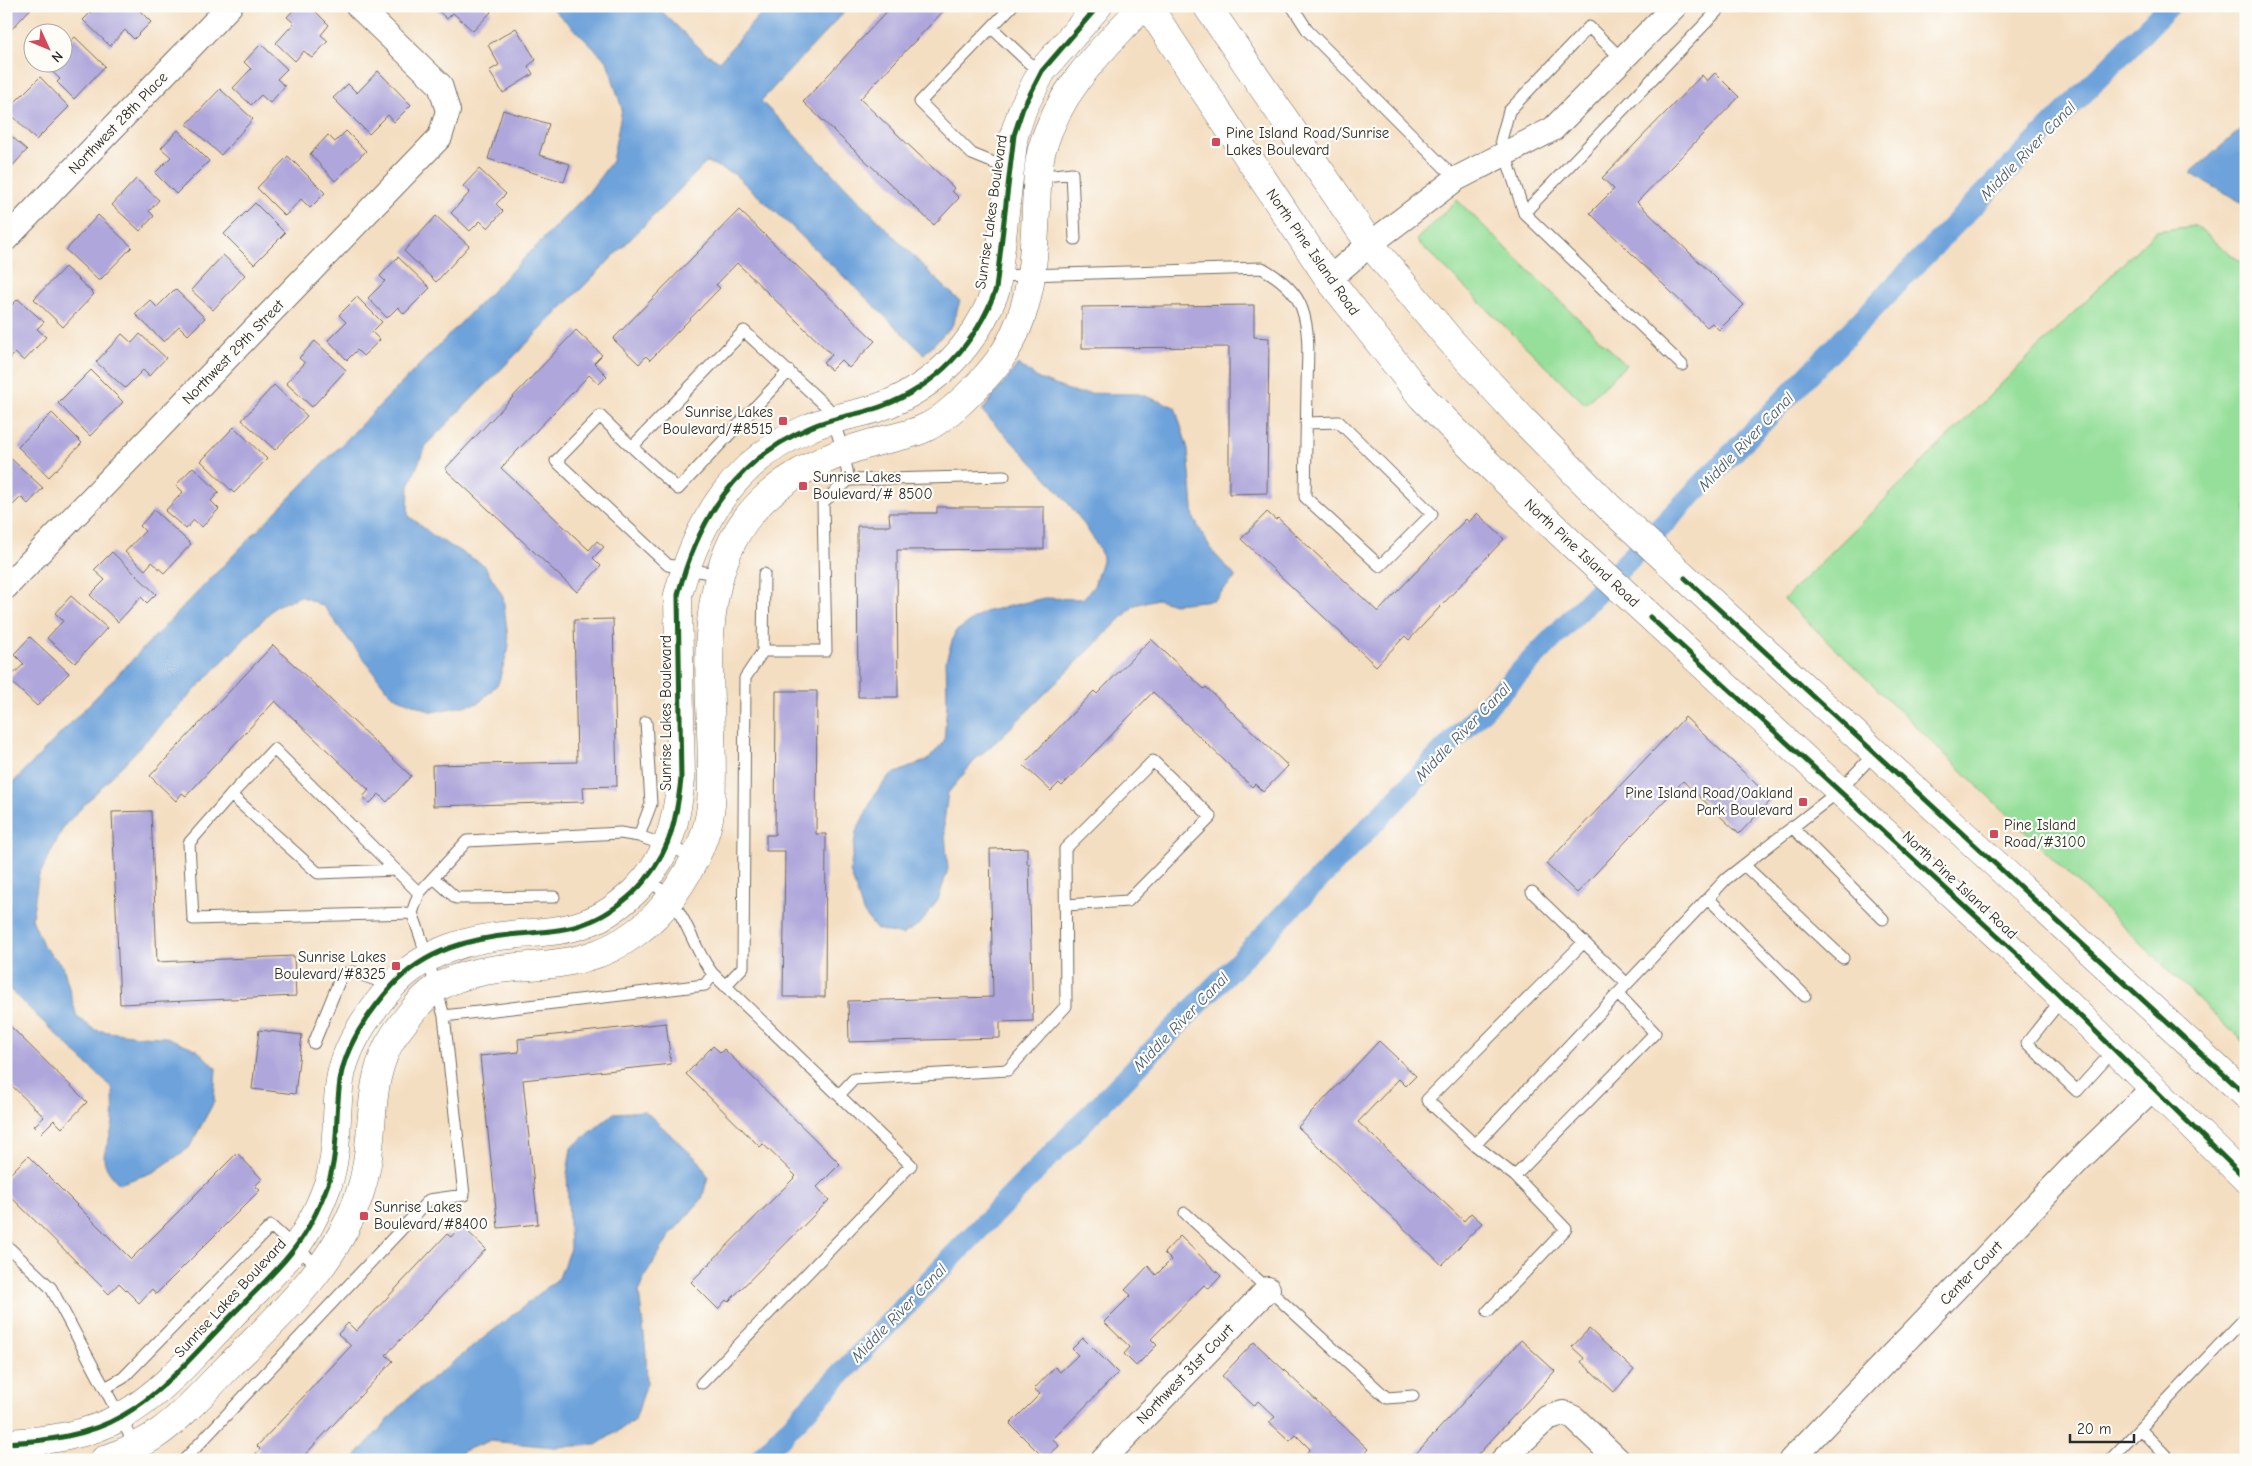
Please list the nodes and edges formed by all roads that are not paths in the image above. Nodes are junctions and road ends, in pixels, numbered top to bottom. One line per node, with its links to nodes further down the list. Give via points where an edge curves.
1 (230, 6): 21 (street, Northwest 28th Place)
2 (358, 6): 38 (street, Northwest 29th Street, via 440,85 448,110 440,137)
3 (1012, 6): 13 (lane)
4 (1098, 6): 15 (street, Sunrise Lakes Boulevard)
5 (1143, 6): 18 (street, via 1079,75 1066,94 1041,152)
6 (1148, 6): 26 (street, North Pine Island Road)
7 (1207, 6): 23 (street)
8 (1292, 6): 19 (lane, via 1308,31)
9 (1675, 6): 14 (street)
10 (1722, 6): 20 (lane)
11 (1743, 6): 12 (lane)
12 (1748, 6)
13 (992, 28): 15 (lane); 17 (lane, via 920,102 972,154)
14 (1622, 59): 16 (street, via 1553,129); 16 (lane, via 1589,27 1509,110 1501,140)
15 (1042, 71): 17 (street, Sunrise Lakes Boulevard, via 1022,108)
16 (1505, 152): 19 (street); 20 (lane)
17 (1009, 169): 24 (street, Sunrise Lakes Boulevard)
18 (1037, 177): 22 (lane, via 1072,173); 25 (street)
19 (1456, 179): 23 (street)
20 (1524, 212): 27 (lane)
21 (6, 239)
22 (1075, 239)
23 (1370, 244): 26 (street); 41 (street, via 1450,340 1610,508)
24 (997, 276): 25 (lane); 29 (street, Sunrise Lakes Boulevard, via 987,313 948,366 916,390 880,407)
25 (1031, 276): 30 (lane, via 1262,268 1276,276 1302,308 1308,337); 32 (street, via 1028,300 1019,324 1001,358 973,391 928,427)
26 (1329, 279): 42 (street, North Pine Island Road, via 1422,397 1485,461)
27 (1682, 365)
28 (789, 371): 29 (lane, via 827,408); 31 (lane, via 744,331); 31 (lane, via 678,489)
29 (833, 419): 32 (lane); 35 (street, Sunrise Lakes Boulevard, via 812,426 778,445 728,487 701,531)
30 (1306, 423): 30 (lane, via 1305,497 1380,566 1432,514 1339,422)
31 (632, 447): 35 (lane, via 600,416 556,461 668,565)
32 (843, 451): 34 (lane); 37 (street, via 811,465 770,492 734,539)
33 (1004, 476): 34 (lane)
34 (849, 480): 39 (lane, via 823,502 826,651)
35 (685, 569): 37 (lane); 46 (street, Sunrise Lakes Boulevard, via 678,596 680,779 677,810)
36 (764, 574): 39 (lane)
37 (719, 576): 47 (street, via 709,623 711,808)
38 (6, 587)
39 (763, 651): 65 (lane, via 745,678 744,967)
40 (646, 722): 45 (lane, via 651,804)
41 (1875, 753): 42 (lane); 75 (street)
42 (1839, 791): 44 (lane); 70 (street, North Pine Island Road)
43 (231, 795): 49 (lane, via 318,873); 49 (lane, via 274,749); 58 (lane, via 190,843 193,919)
44 (1792, 827): 48 (lane); 59 (lane)
45 (639, 836): 46 (lane); 50 (lane, via 620,833 467,841)
46 (667, 846): 47 (lane); 51 (street, Sunrise Lakes Boulevard)
47 (696, 857): 56 (street)
48 (1744, 865): 55 (lane); 61 (lane)
49 (396, 870): 53 (lane)
50 (434, 878): 53 (lane); 54 (lane, via 456,898)
51 (648, 879): 56 (lane); 62 (street, Sunrise Lakes Boulevard, via 608,912 586,924 450,946)
52 (1532, 892): 60 (lane)
53 (419, 893): 58 (lane)
54 (554, 896)
55 (1708, 898): 64 (lane); 69 (lane)
56 (671, 899): 63 (lane, via 703,961); 67 (street, via 635,933 588,957 489,970)
57 (1066, 905): 57 (lane, via 1065,849 1153,761 1211,817 1128,901); 76 (lane, via 1066,1006 1008,1070 854,1079)
58 (412, 913): 62 (lane, via 424,941)
59 (1883, 919)
60 (1584, 942): 64 (lane); 77 (lane, via 1427,1100)
61 (1843, 958)
62 (426, 959): 66 (street, Sunrise Lakes Boulevard); 67 (lane)
63 (714, 974): 65 (lane); 71 (lane, via 705,985)
64 (1627, 984): 68 (lane)
65 (726, 985): 76 (lane)
66 (392, 986): 72 (lane, via 354,972 342,974); 82 (street, Sunrise Lakes Boulevard, via 367,1017 349,1051 340,1079 329,1182)
67 (436, 988): 71 (lane); 83 (street, via 391,1039 379,1068 363,1184 352,1214)
68 (1618, 994): 77 (lane); 78 (lane, via 1654,1033)
69 (1805, 996)
70 (2062, 999): 73 (street, North Pine Island Road); 73 (lane, via 2027,1043 2077,1091)
71 (444, 1016): 95 (lane, via 464,1194 429,1200)
72 (314, 1043)
73 (2114, 1050): 74 (street, North Pine Island Road)
74 (2152, 1088): 79 (street, North Pine Island Road); 99 (street, Center Court)
75 (2245, 1092)
76 (839, 1096): 87 (lane, via 911,1165)
77 (1475, 1145): 78 (lane)
78 (1515, 1176): 85 (lane, via 1566,1229)
79 (2246, 1178)
80 (1185, 1213): 84 (lane)
81 (6, 1244): 88 (lane, via 51,1288)
82 (295, 1248): 83 (lane); 88 (lane, via 271,1226 123,1378); 90 (street, Sunrise Lakes Boulevard, via 178,1370)
83 (321, 1267): 93 (street, via 275,1320 177,1417 151,1438)
84 (1268, 1288): 89 (lane, via 1387,1398); 96 (street, Northwest 31st Court)
85 (1488, 1311)
86 (2246, 1317): 91 (lane)
87 (702, 1384)
88 (105, 1388): 90 (lane)
89 (1414, 1396)
90 (121, 1417): 92 (street, Sunrise Lakes Boulevard, via 60,1438); 93 (lane)
91 (2140, 1429): 100 (lane); 101 (lane)
92 (6, 1442)
93 (140, 1453): 94 (street)
94 (104, 1460)
95 (184, 1460)
96 (1103, 1460)
97 (1503, 1460): 98 (street, via 1547,1418 1563,1413 1574,1418)
98 (1618, 1460)
99 (1790, 1460)
100 (2110, 1460)
101 (2170, 1460)

